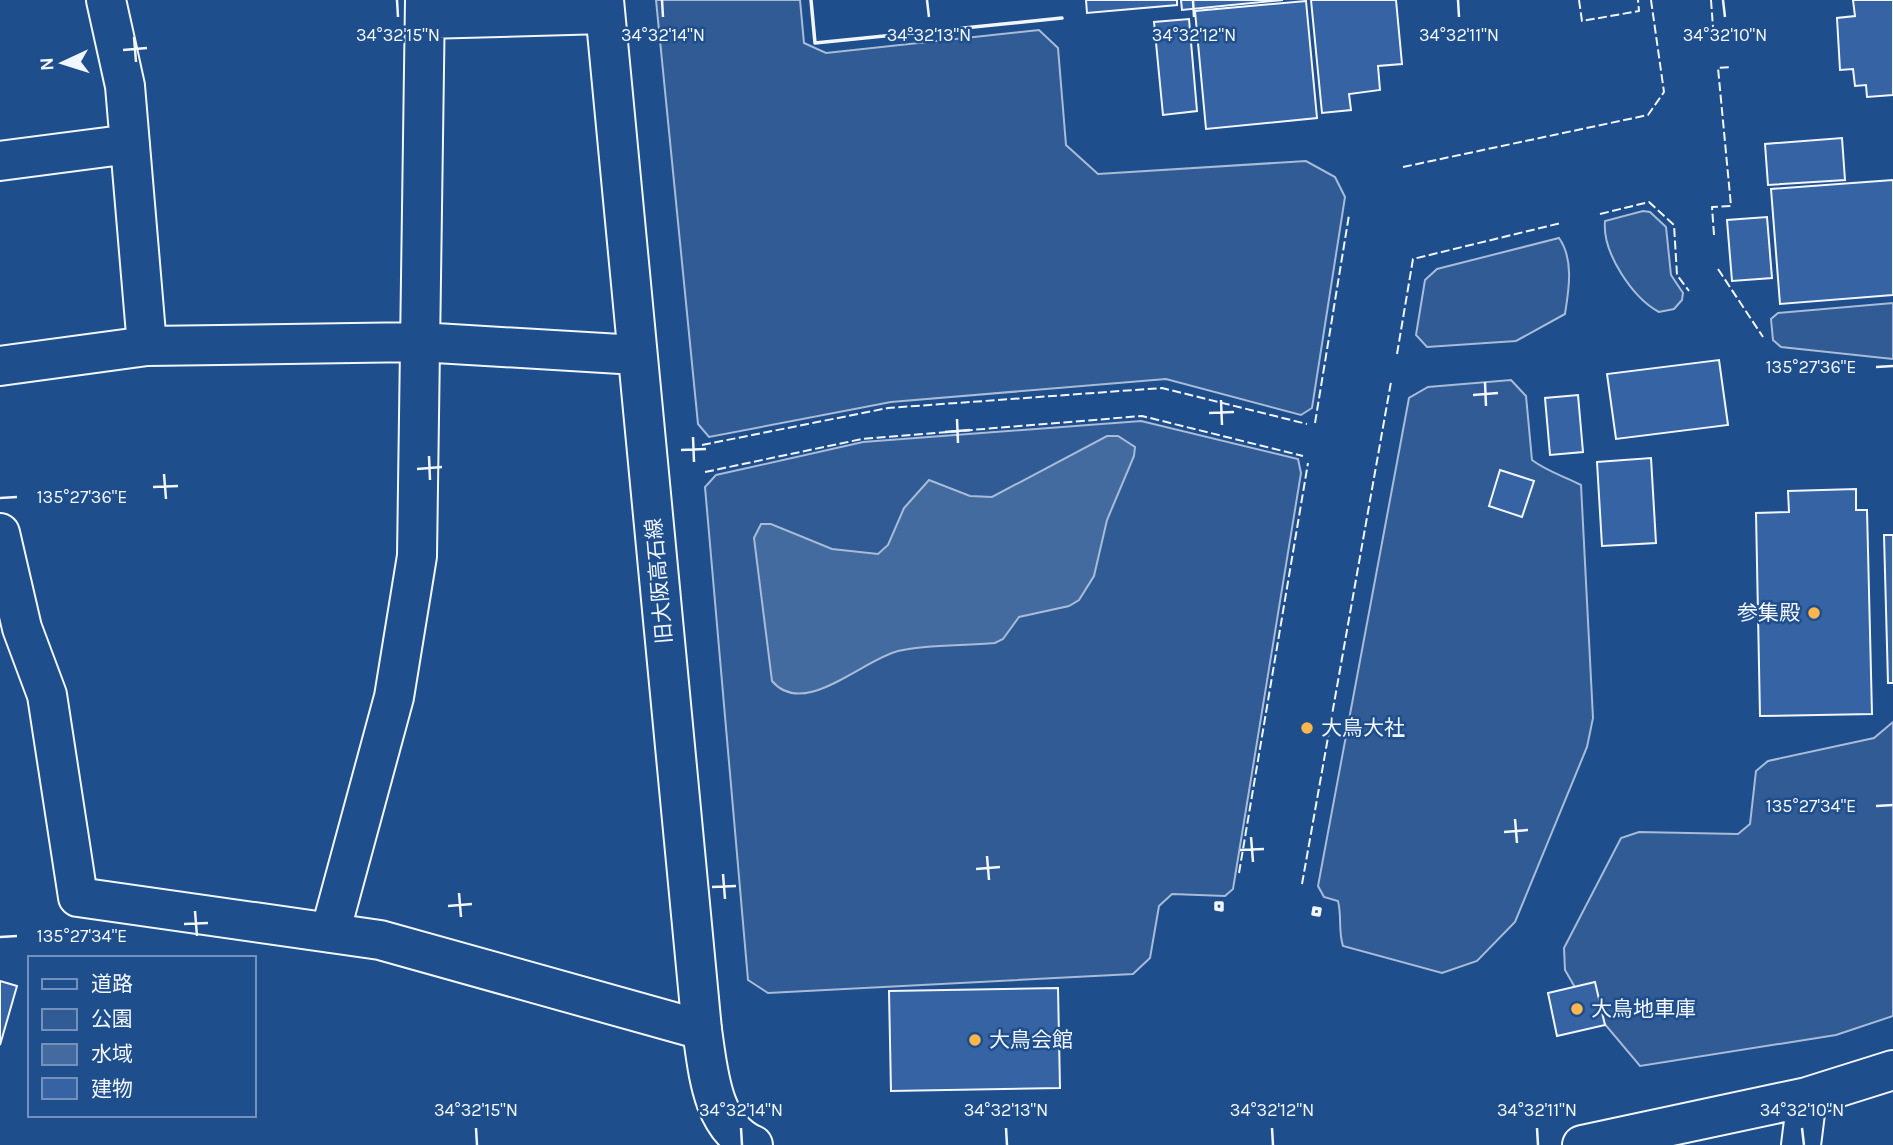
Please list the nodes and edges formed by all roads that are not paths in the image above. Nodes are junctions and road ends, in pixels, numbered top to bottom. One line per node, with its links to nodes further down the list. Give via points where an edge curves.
1 (106, 0): 4 (street, via 125,86)
2 (604, 7): 3 (street); 8 (street, 旧大阪高石線)
3 (425, 10): 6 (street)
4 (130, 144): 5 (street); 7 (street)
5 (0, 160)
6 (419, 342): 7 (street); 8 (street); 11 (street, via 417,556 394,697)
7 (147, 346): 9 (street)
8 (637, 355): 12 (street, 旧大阪高石線)
9 (0, 366)
10 (0, 533): 11 (street, via 22,628 47,695 78,897)
11 (330, 933): 12 (street, via 380,940)
12 (702, 1030): 15 (street, 旧大阪高石線, via 712,1098)
13 (1893, 1070): 14 (street)
14 (1807, 1097): 16 (street); 17 (street)
15 (743, 1143)
16 (1581, 1145)
17 (1801, 1145)

